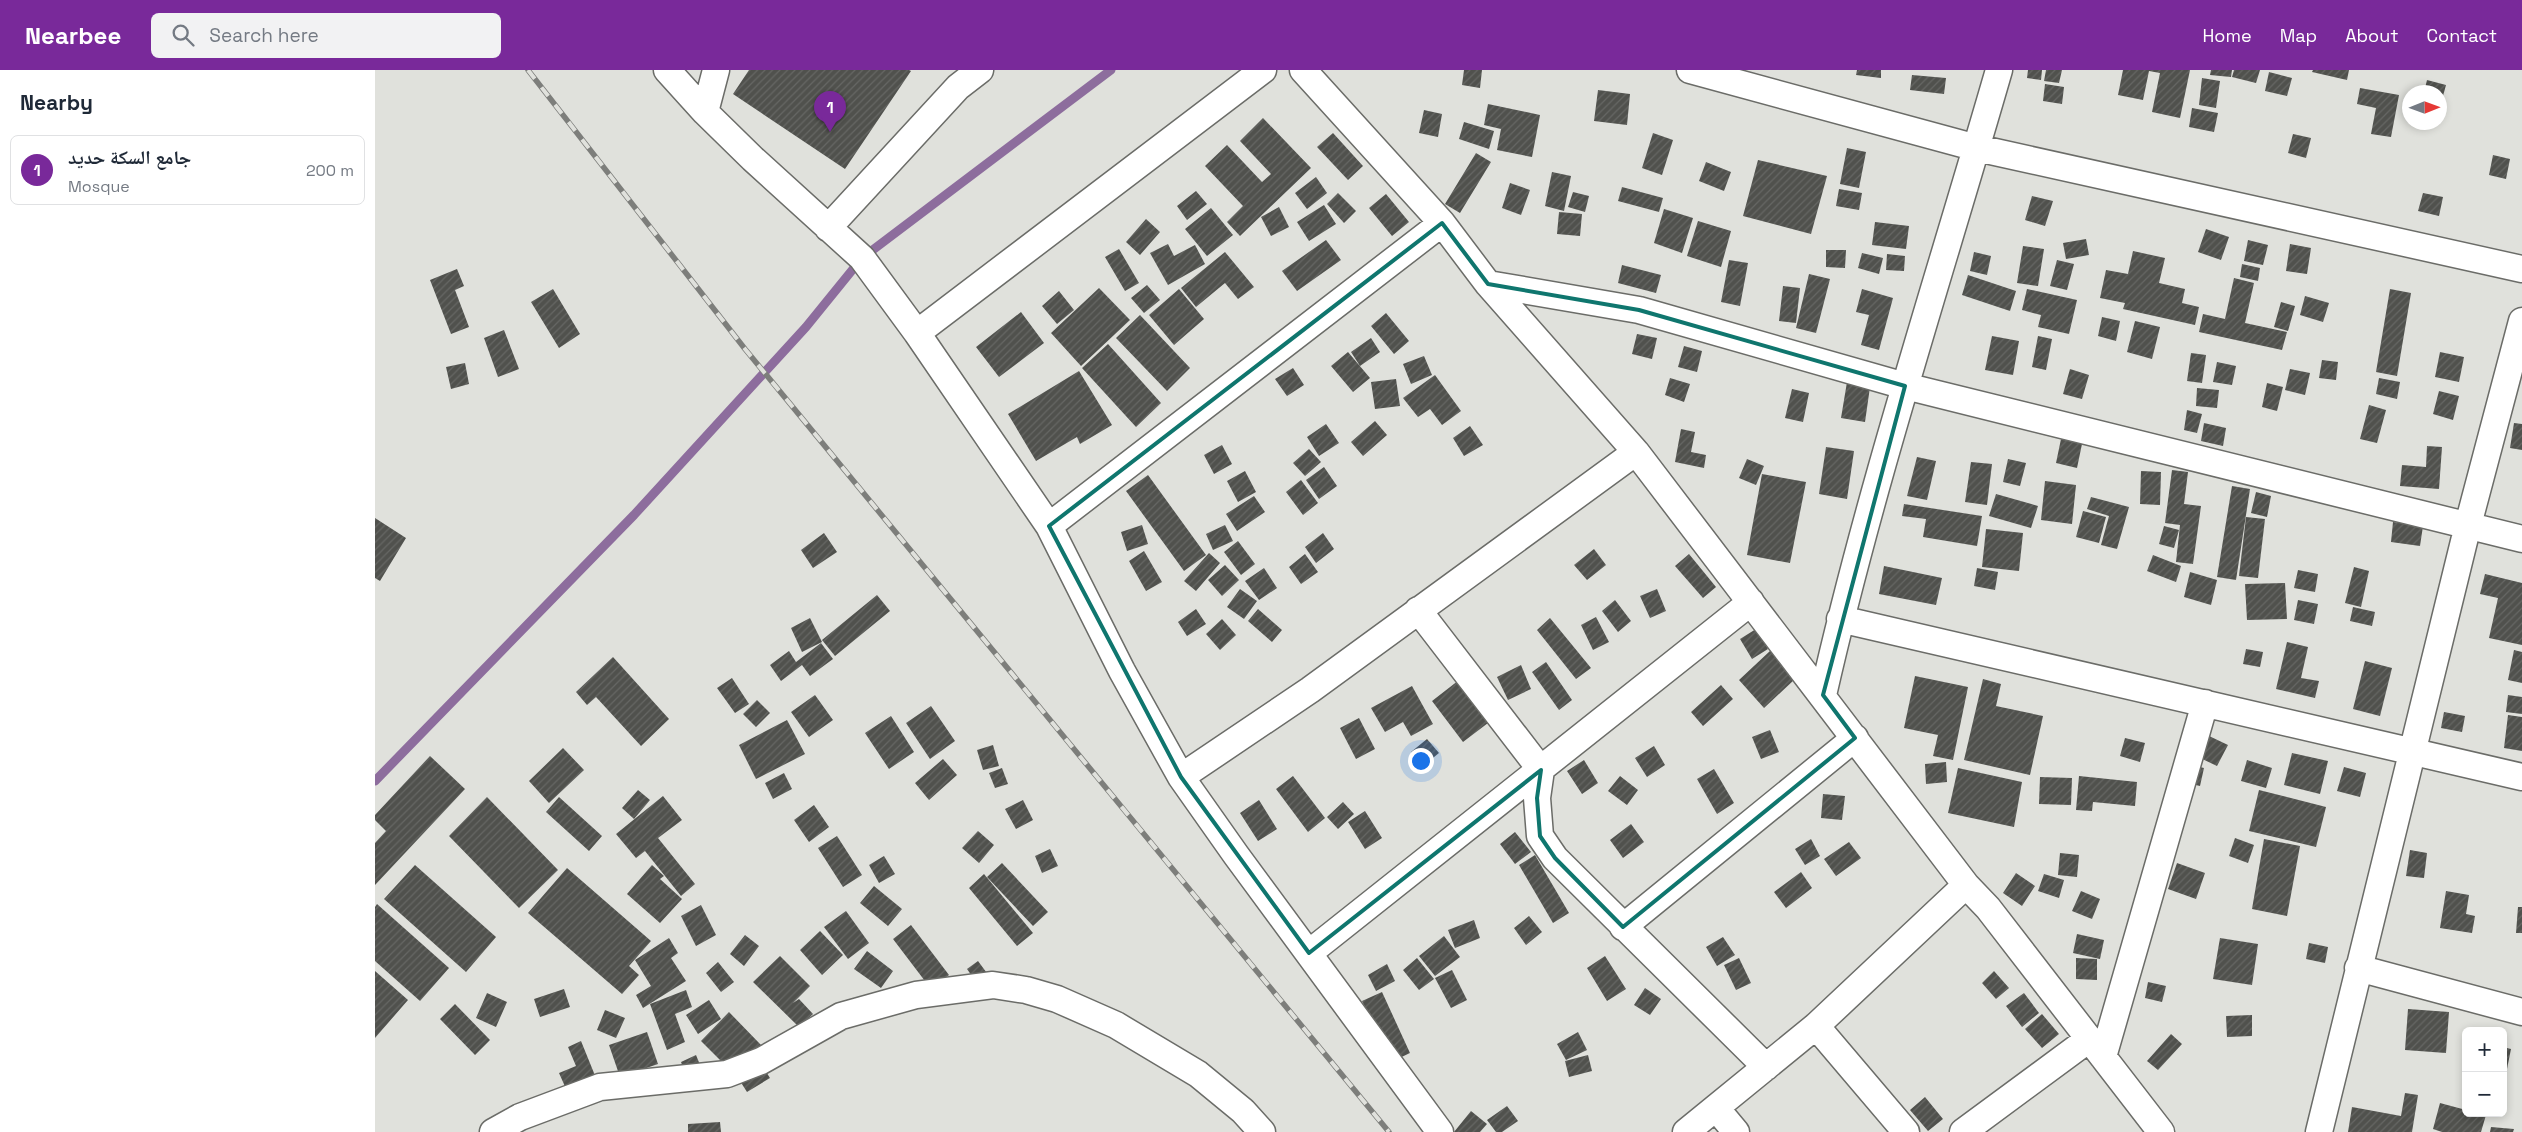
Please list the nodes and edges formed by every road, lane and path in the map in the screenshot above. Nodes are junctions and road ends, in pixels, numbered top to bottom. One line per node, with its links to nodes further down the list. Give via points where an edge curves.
1 (667, 70): 9 (street)
2 (716, 70): 9 (street)
3 (980, 70): 8 (street)
4 (1263, 70): 16 (street)
5 (1303, 70): 11 (street)
6 (1690, 70): 10 (street)
7 (1999, 70): 10 (street)
8 (960, 79): 12 (street)
9 (705, 112): 12 (street)
10 (1977, 148): 13 (street); 17 (street)
11 (1442, 223): 14 (street); 20 (street)
12 (828, 228): 16 (street, via 862,258)
13 (2522, 269)
14 (1488, 284): 17 (street, via 1639,310); 18 (street)
15 (2522, 321): 19 (street)
16 (917, 333): 20 (street)
17 (1905, 386): 19 (street); 24 (street)
18 (1637, 452): 22 (street); 23 (street)
19 (2468, 525): 21 (street); 28 (street)
20 (1049, 526): 30 (street, via 1122,671)
21 (2522, 539)
22 (1751, 602): 25 (street); 29 (street)
23 (1418, 610): 29 (street); 30 (street, via 1311,690)
24 (1840, 620): 25 (street); 26 (street)
25 (1823, 695): 27 (street)
26 (2205, 703): 28 (street); 38 (street)
27 (1855, 738): 32 (street); 33 (street)
28 (2413, 751): 31 (street); 35 (street)
29 (1541, 770): 33 (street, via 1537,798 1540,836 1561,865); 34 (street)
30 (1181, 776): 34 (street)
31 (2522, 777)
32 (1966, 885): 37 (street); 38 (street, via 1988,908)
33 (1623, 927): 39 (street)
34 (1309, 953): 43 (street)
35 (2358, 968): 36 (street); 49 (street)
36 (2522, 1012)
37 (1816, 1026): 39 (street); 46 (street)
38 (2096, 1048): 47 (street); 48 (street)
39 (1766, 1067): 40 (street)
40 (1716, 1108): 44 (street); 45 (street)
41 (493, 1132): 42 (street, via 520,1117 600,1087 727,1074 761,1061 841,1016 916,995 993,985 1057,999 1116,1025 1198,1074 1243,1111)
42 (1262, 1132)
43 (1440, 1132)
44 (1686, 1132)
45 (1736, 1132)
46 (1906, 1132)
47 (1963, 1132)
48 (2161, 1132)
49 (2319, 1132)

